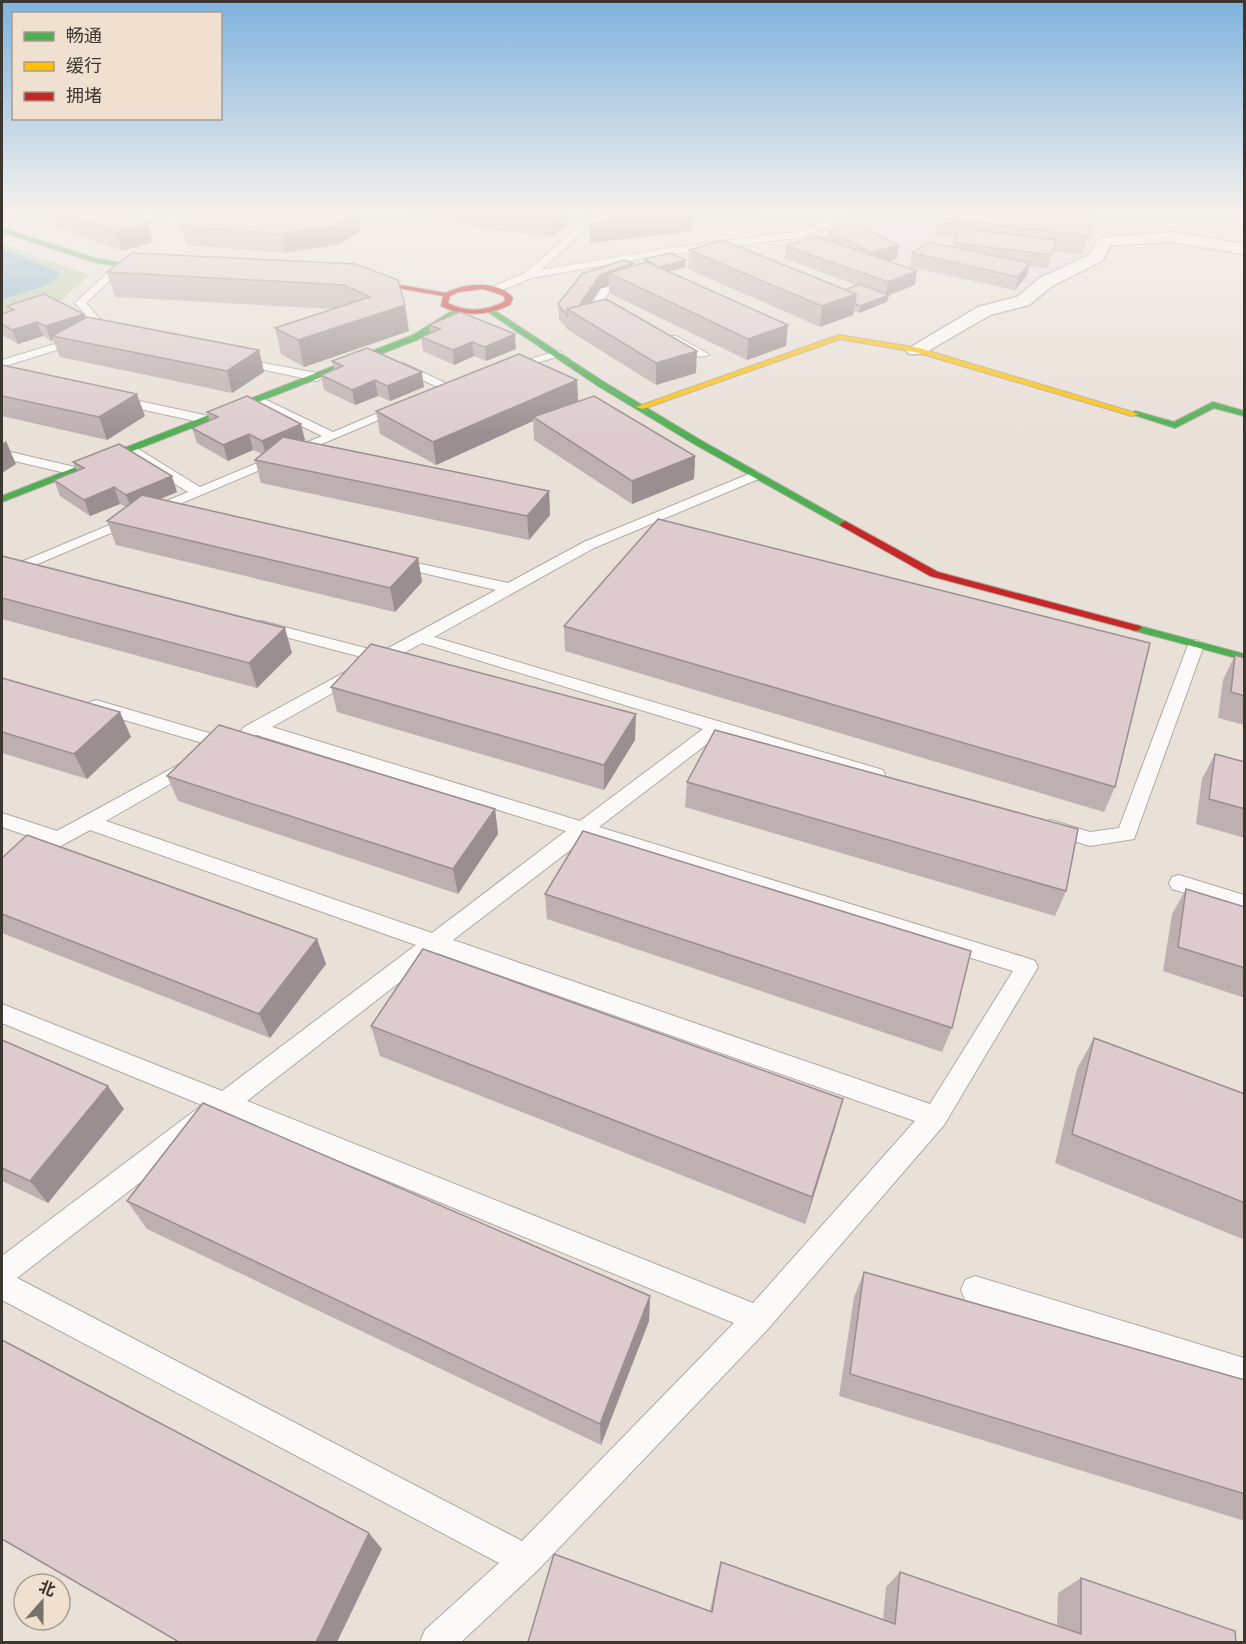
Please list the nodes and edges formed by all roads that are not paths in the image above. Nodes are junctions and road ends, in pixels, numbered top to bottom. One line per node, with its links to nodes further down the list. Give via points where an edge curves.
1 (99, 286): 11 (lane, via 80,303 101,327)
2 (402, 286): 7 (street)
3 (504, 286): 6 (lane)
4 (618, 286): 10 (lane, via 605,290 598,300)
5 (1041, 286): 14 (street, via 1023,301 984,311)
6 (496, 289): 7 (street, via 469,288); 8 (street, via 509,298 507,303)
7 (447, 295): 9 (street, via 444,304)
8 (491, 310): 9 (street); 16 (street)
9 (458, 311): 15 (street, via 416,337)
10 (630, 316)
11 (92, 333): 13 (lane); 19 (lane)
12 (662, 333): 17 (lane)
13 (115, 337)
14 (916, 350): 24 (street, via 839,336); 25 (street, via 1175,425 1213,405)
15 (375, 354): 21 (street); 27 (lane, via 456,386)
16 (557, 354): 20 (lane); 24 (street)
17 (704, 355)
18 (227, 360): 21 (lane)
19 (2, 364)
20 (494, 372)
21 (318, 377): 23 (street)
22 (105, 397): 26 (lane)
23 (260, 401): 26 (street); 27 (lane)
24 (640, 407): 31 (street)
25 (1245, 414)
26 (209, 420): 28 (street)
27 (331, 436): 32 (lane)
28 (130, 450): 30 (street); 32 (lane)
29 (2, 454): 30 (lane)
30 (74, 471): 33 (street)
31 (756, 475): 40 (lane, via 589,545); 43 (street, via 934,574)
32 (198, 492): 34 (lane)
33 (2, 499)
34 (157, 509): 35 (lane); 37 (lane)
35 (180, 514)
36 (384, 560): 40 (lane)
37 (23, 565): 38 (lane); 39 (lane)
38 (46, 571)
39 (2, 574)
40 (508, 588): 42 (lane)
41 (243, 622): 44 (lane)
42 (417, 637): 44 (lane); 47 (lane)
43 (1196, 645): 45 (street); 53 (lane, via 1127,834 1090,839)
44 (381, 657): 48 (lane)
45 (1245, 657)
46 (80, 701): 49 (lane)
47 (717, 727): 50 (lane); 54 (lane)
48 (256, 728): 49 (lane); 54 (lane)
49 (226, 744): 52 (lane)
50 (898, 782)
51 (2, 820): 55 (lane)
52 (88, 822): 55 (lane); 59 (lane)
53 (1034, 822)
54 (583, 829): 59 (lane); 62 (lane, via 1027,967)
55 (59, 839): 56 (lane)
56 (2, 871)
57 (1179, 883): 58 (lane)
58 (1245, 903)
59 (434, 942): 61 (lane); 62 (lane)
60 (2, 1012): 61 (lane)
61 (226, 1101): 63 (lane); 66 (lane)
62 (935, 1117): 66 (lane)
63 (2, 1273)
64 (2, 1285): 68 (lane)
65 (975, 1290): 67 (lane)
66 (758, 1319): 68 (lane)
67 (1245, 1373)
68 (526, 1560): 69 (lane)
69 (437, 1642)

